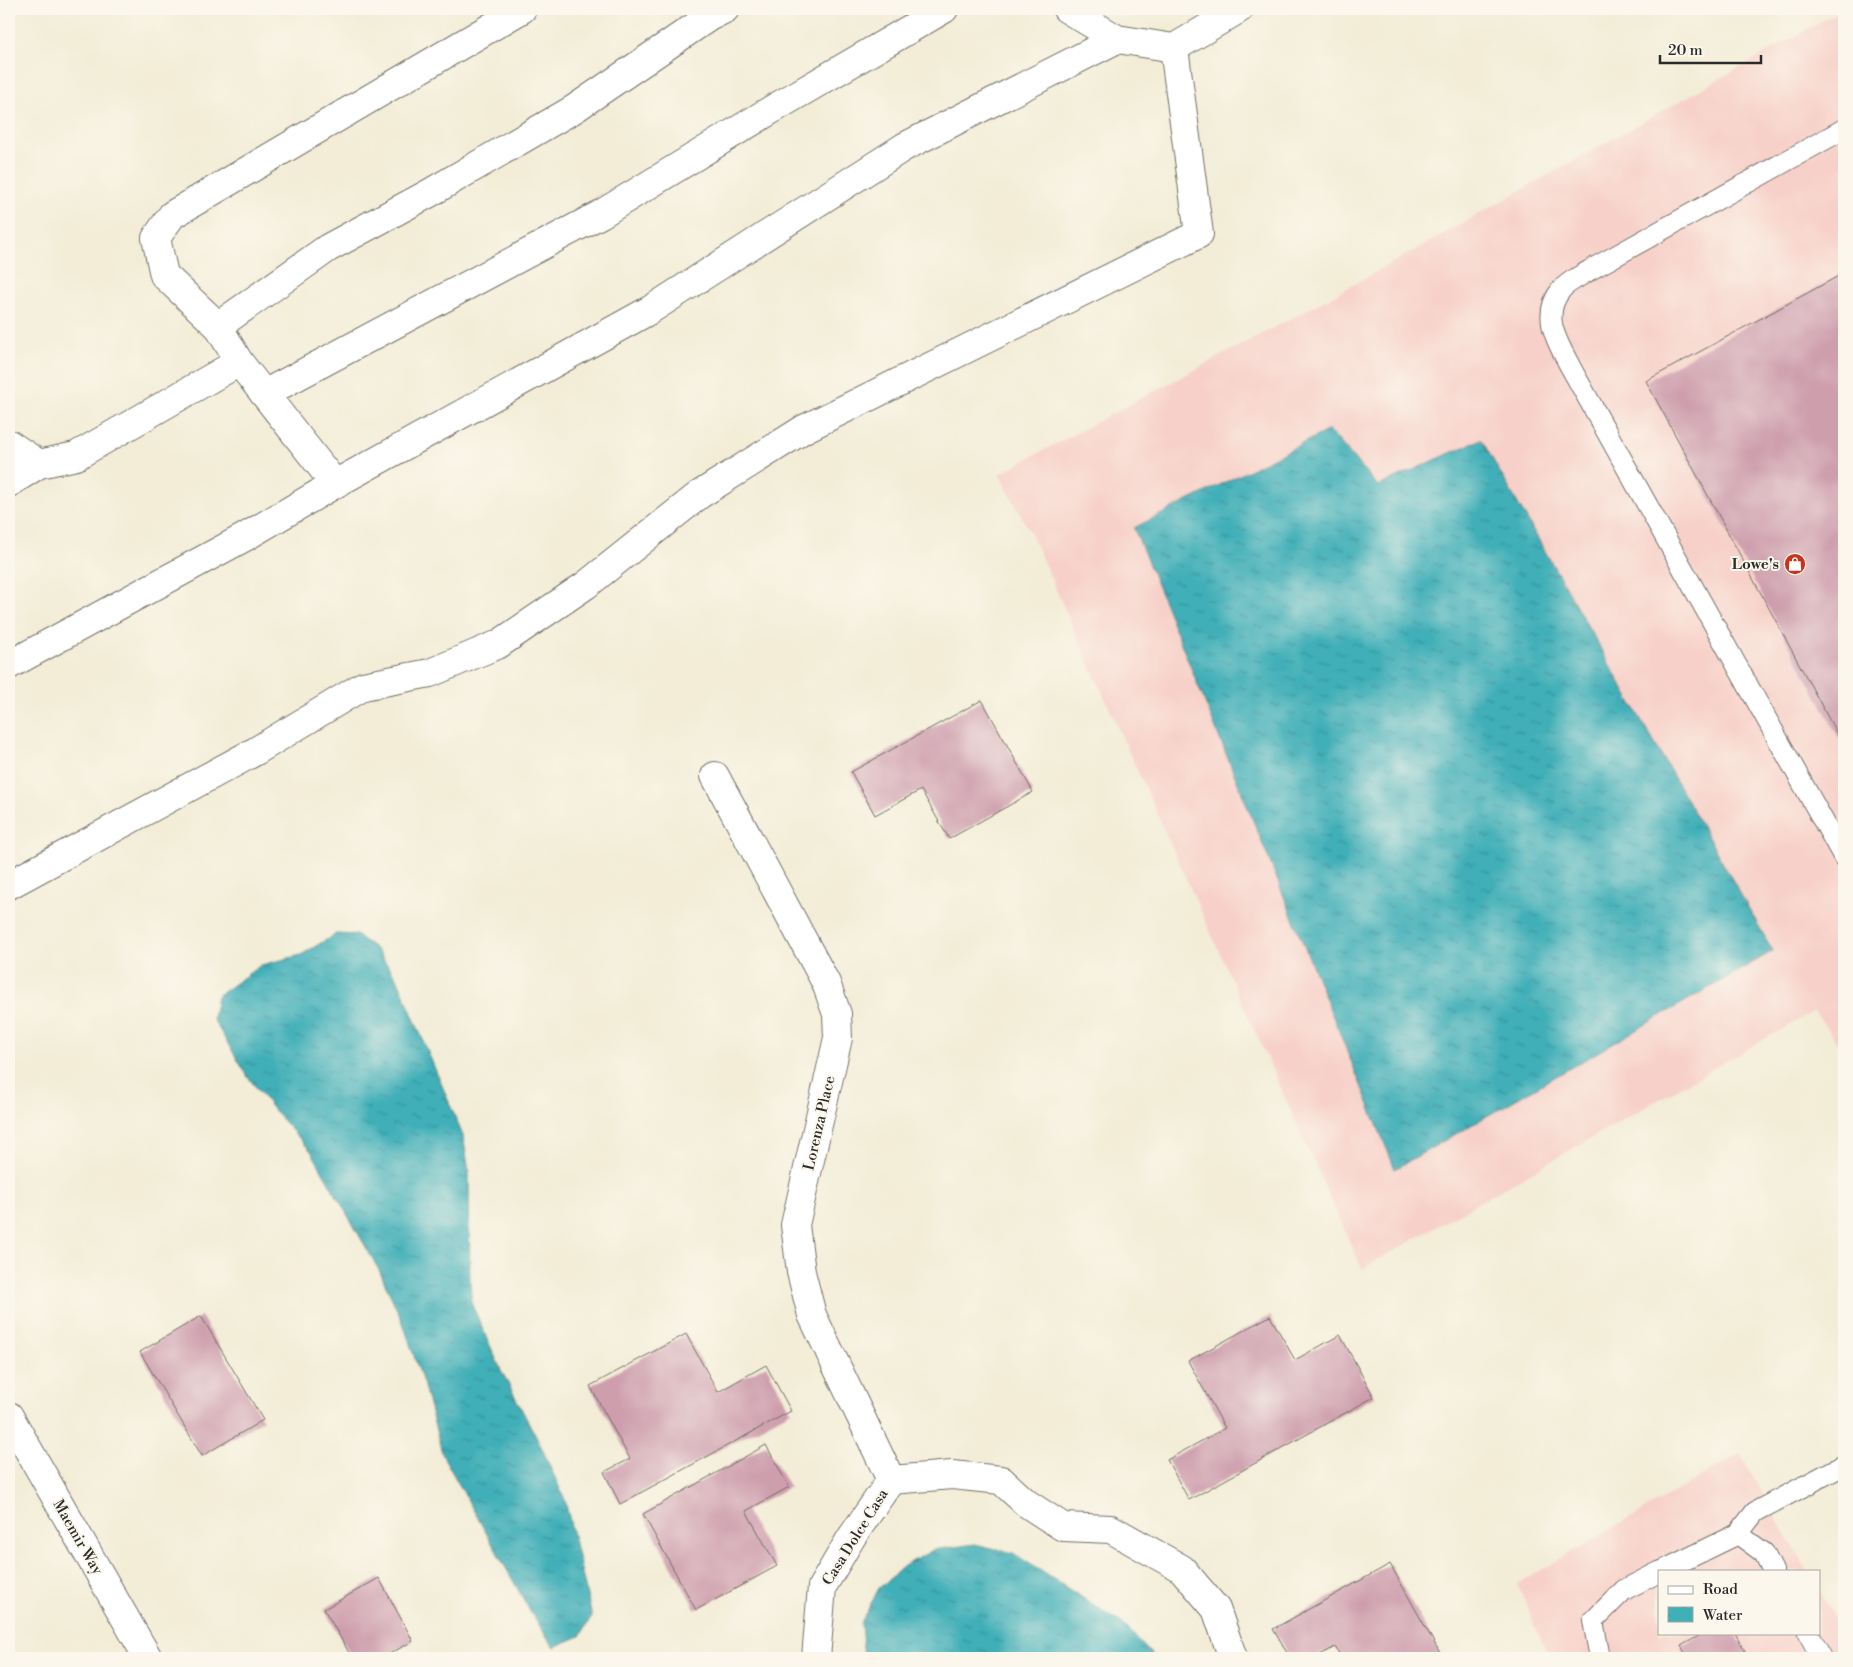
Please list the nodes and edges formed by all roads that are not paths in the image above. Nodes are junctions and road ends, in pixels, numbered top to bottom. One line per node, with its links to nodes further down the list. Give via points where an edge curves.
1 (522, 9): 9 (street, via 172,215 156,238 164,275)
2 (725, 9): 9 (street, via 708,17 574,109 328,248)
3 (944, 9): 11 (street, via 601,214)
4 (1067, 9): 6 (street)
5 (1239, 9): 7 (street)
6 (1117, 39): 7 (street); 15 (street, via 904,147 650,310)
7 (1174, 48): 20 (street, via 1199,234 804,428 699,496 586,585 499,644 430,673 363,686 256,752)
8 (1844, 129): 18 (lane, via 1590,270 1562,289 1551,308 1552,331 1571,368)
9 (218, 326): 10 (street)
10 (239, 362): 11 (street); 13 (street, via 76,456)
11 (264, 394): 15 (street)
12 (9, 444): 13 (street)
13 (39, 464): 14 (street)
14 (9, 483)
15 (335, 484): 16 (street, via 245,537)
16 (9, 665)
17 (715, 776): 23 (street, Lorenza Place, via 826,983 837,1014 838,1038 796,1225 801,1272 812,1315)
18 (1837, 827): 19 (lane)
19 (1844, 858)
20 (9, 885)
21 (9, 1416): 29 (street, Maemir Way)
22 (1844, 1465): 24 (lane, via 1755,1512)
23 (891, 1480): 30 (street, Casa Dolce Casa, via 822,1587); 31 (street, Casa Dolce Casa, via 952,1475 1001,1480 1026,1503 1063,1527 1111,1529 1182,1569 1216,1609)
24 (1738, 1534): 25 (lane); 26 (lane, via 1764,1553)
25 (1662, 1570)
26 (1772, 1570)
27 (1658, 1572): 32 (lane, via 1624,1590 1593,1621)
28 (1809, 1634): 33 (lane)
29 (148, 1658)
30 (816, 1658)
31 (1233, 1658)
32 (1600, 1658)
33 (1822, 1658)

